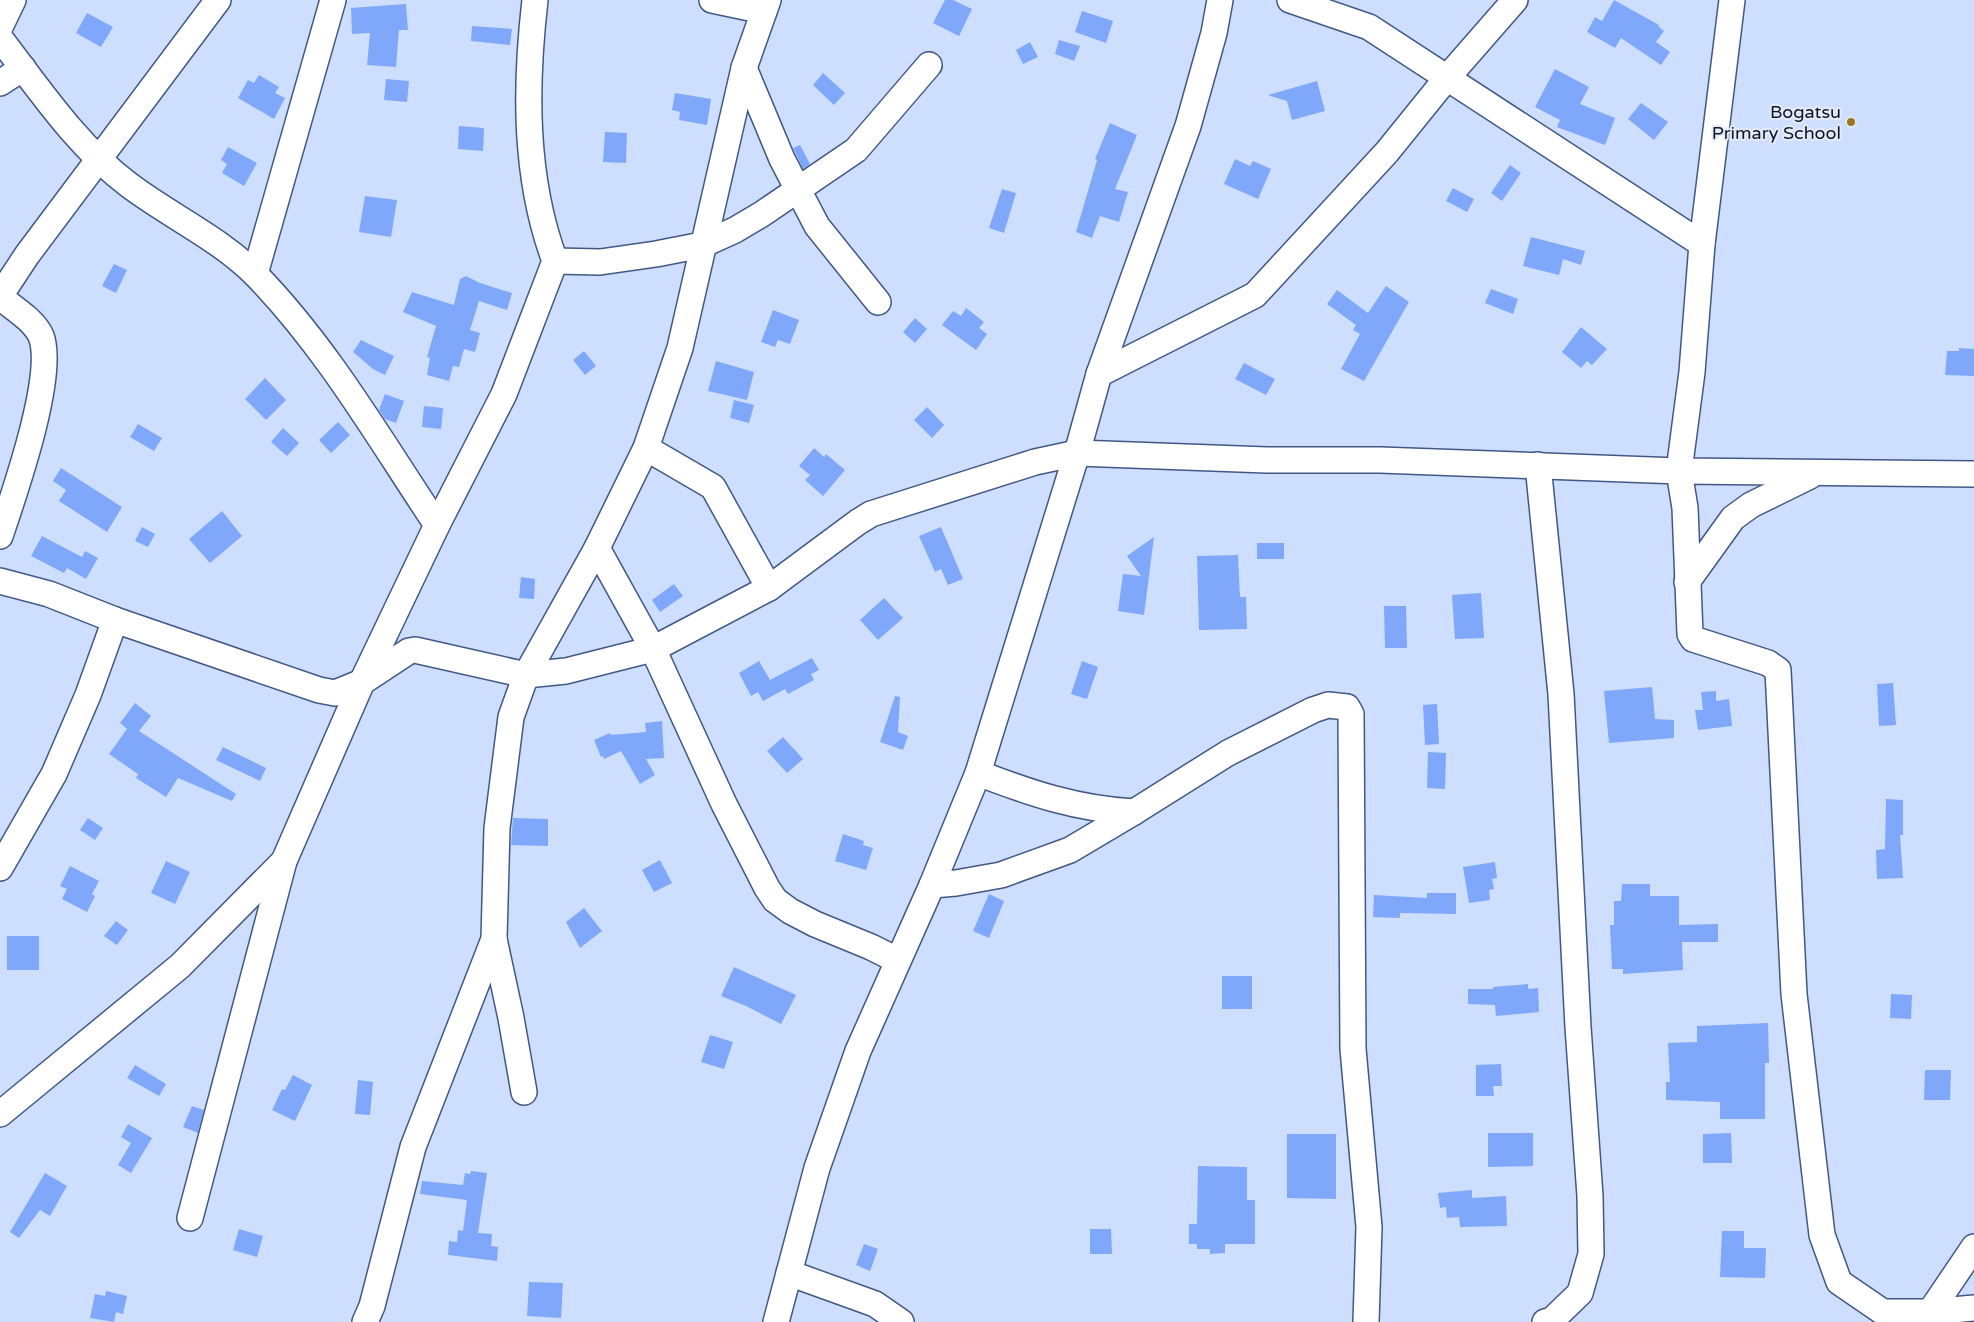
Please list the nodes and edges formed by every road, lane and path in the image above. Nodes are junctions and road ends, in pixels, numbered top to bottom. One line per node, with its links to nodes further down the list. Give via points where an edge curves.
1 (13, 0): 11 (street)
2 (218, 0): 18 (street)
3 (333, 0): 23 (street)
4 (535, 0): 22 (street, via 528,122 534,183)
5 (712, 0): 10 (street)
6 (1220, 0): 26 (street, via 1188,126)
7 (1290, 0): 16 (street, via 1369,27)
8 (1515, 0): 16 (street)
9 (1732, 0): 20 (street)
10 (766, 6): 15 (street)
11 (0, 27)
12 (0, 38): 14 (street)
13 (929, 66): 19 (street, via 856,150)
14 (23, 68): 17 (street); 18 (street)
15 (744, 68): 19 (street); 21 (street)
16 (1446, 79): 20 (street); 26 (street, via 1387,152 1255,295)
17 (0, 83)
18 (98, 160): 23 (street, via 129,185 223,247); 24 (street)
19 (798, 191): 21 (street, via 735,230); 25 (street, via 817,226)
20 (1702, 244): 30 (street, via 1692,372)
21 (702, 245): 22 (street, via 600,262); 27 (street, via 680,348)
22 (555, 261): 33 (street, via 504,394)
23 (255, 274): 33 (street, via 318,346)
24 (0, 296): 34 (street, via 40,334 44,366 24,461)
25 (878, 302)
26 (1099, 374): 28 (street)
27 (646, 448): 35 (street); 38 (street, via 713,487)
28 (1077, 454): 29 (street); 38 (street, via 1035,462 871,514); 43 (street)
29 (1538, 465): 30 (street); 62 (street, via 1561,694 1591,1254 1580,1293)
30 (1679, 471): 31 (street); 37 (street, via 1685,508)
31 (1815, 473): 32 (street); 37 (street, via 1751,505 1733,518)
32 (1974, 474)
33 (437, 526): 42 (street)
34 (0, 536)
35 (596, 548): 40 (street); 41 (street)
36 (0, 581): 39 (street, via 49,594)
37 (1687, 582): 56 (street, via 1693,639 1768,663 1778,670 1794,994 1822,1235 1839,1282)
38 (769, 588): 40 (street)
39 (115, 620): 42 (street, via 328,693); 46 (street, via 88,695 54,774)
40 (653, 649): 41 (street, via 566,672); 49 (street, via 724,804 775,900 815,924)
41 (526, 675): 42 (street, via 409,650); 48 (street, via 508,729 497,828)
42 (362, 682): 45 (street)
43 (978, 773): 44 (street, via 1018,788 1103,811); 47 (street)
44 (1134, 812): 47 (street, via 1070,850 1001,875); 61 (street, via 1228,753 1313,710 1328,705 1338,706 1347,708 1350,714 1353,1048 1369,1227)
45 (284, 861): 51 (street, via 180,966); 52 (street)
46 (0, 868)
47 (932, 885): 49 (street)
48 (494, 939): 50 (street); 58 (street, via 413,1148)
49 (897, 960): 54 (street, via 858,1051 817,1168)
50 (524, 1092)
51 (0, 1114)
52 (190, 1218)
53 (1974, 1247): 57 (street)
54 (789, 1273): 59 (street); 60 (street, via 876,1304)
55 (1974, 1308): 57 (street)
56 (1888, 1317): 57 (street)
57 (1929, 1317)
58 (365, 1322)
59 (776, 1322)
60 (901, 1322)
61 (1366, 1322)
62 (1546, 1322)

